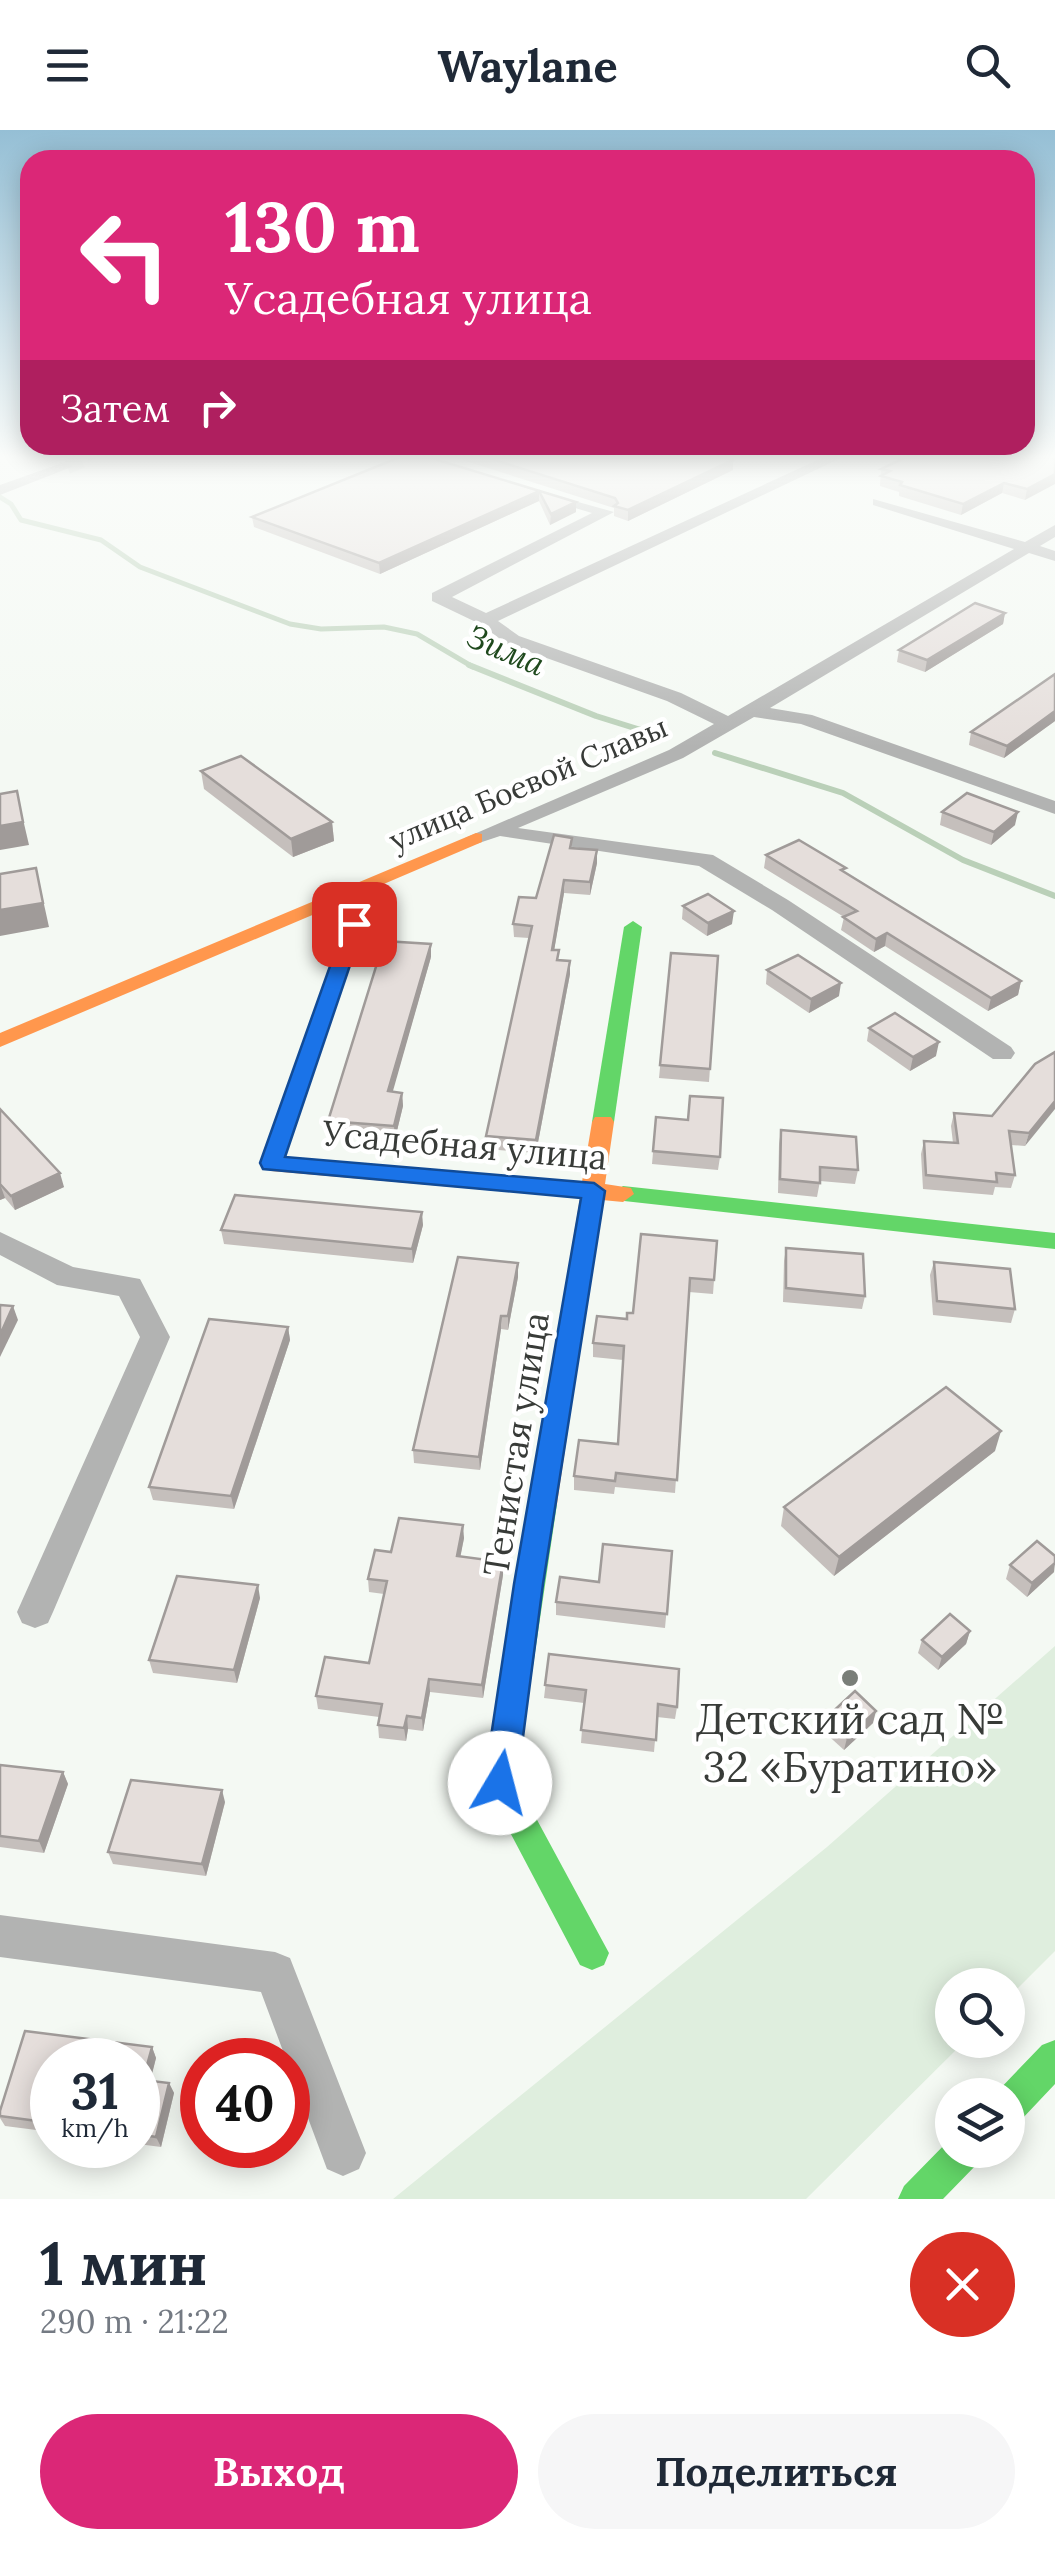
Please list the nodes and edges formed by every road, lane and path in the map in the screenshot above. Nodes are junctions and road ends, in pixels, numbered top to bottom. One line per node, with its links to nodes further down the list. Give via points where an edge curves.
1 (523, 554): 4 (street, via 438,596)
2 (629, 554): 4 (street)
3 (1021, 554): 5 (street, улица Боевой Славы)
4 (486, 620): 6 (street, via 513,640)
5 (752, 712): 6 (street, улица Боевой Славы); 7 (street, via 805,719)
6 (730, 724): 8 (street, улица Боевой Славы)
7 (1055, 808)
8 (502, 829): 9 (street, улица Боевой Славы); 13 (street, via 705,860)
9 (476, 838): 10 (street, улица Боевой Славы)
10 (340, 898): 12 (street, улица Боевой Славы); 14 (street, Усадебная улица, via 350,906 354,924 271,1163)
11 (633, 926): 14 (street, Тенистая улица)
12 (0, 1041)
13 (1002, 1054)
14 (594, 1191): 15 (street, Усадебная улица); 19 (street, Тенистая улица, via 500,1783)
15 (1055, 1241)
16 (0, 1242): 17 (street, via 67,1277 130,1286 156,1337)
17 (36, 1612)
18 (0, 1936): 22 (street, via 274,1973)
19 (592, 1953)
20 (1055, 2058): 21 (street)
21 (1025, 2089)
22 (343, 2153)
23 (947, 2168): 24 (street)
24 (917, 2199)

